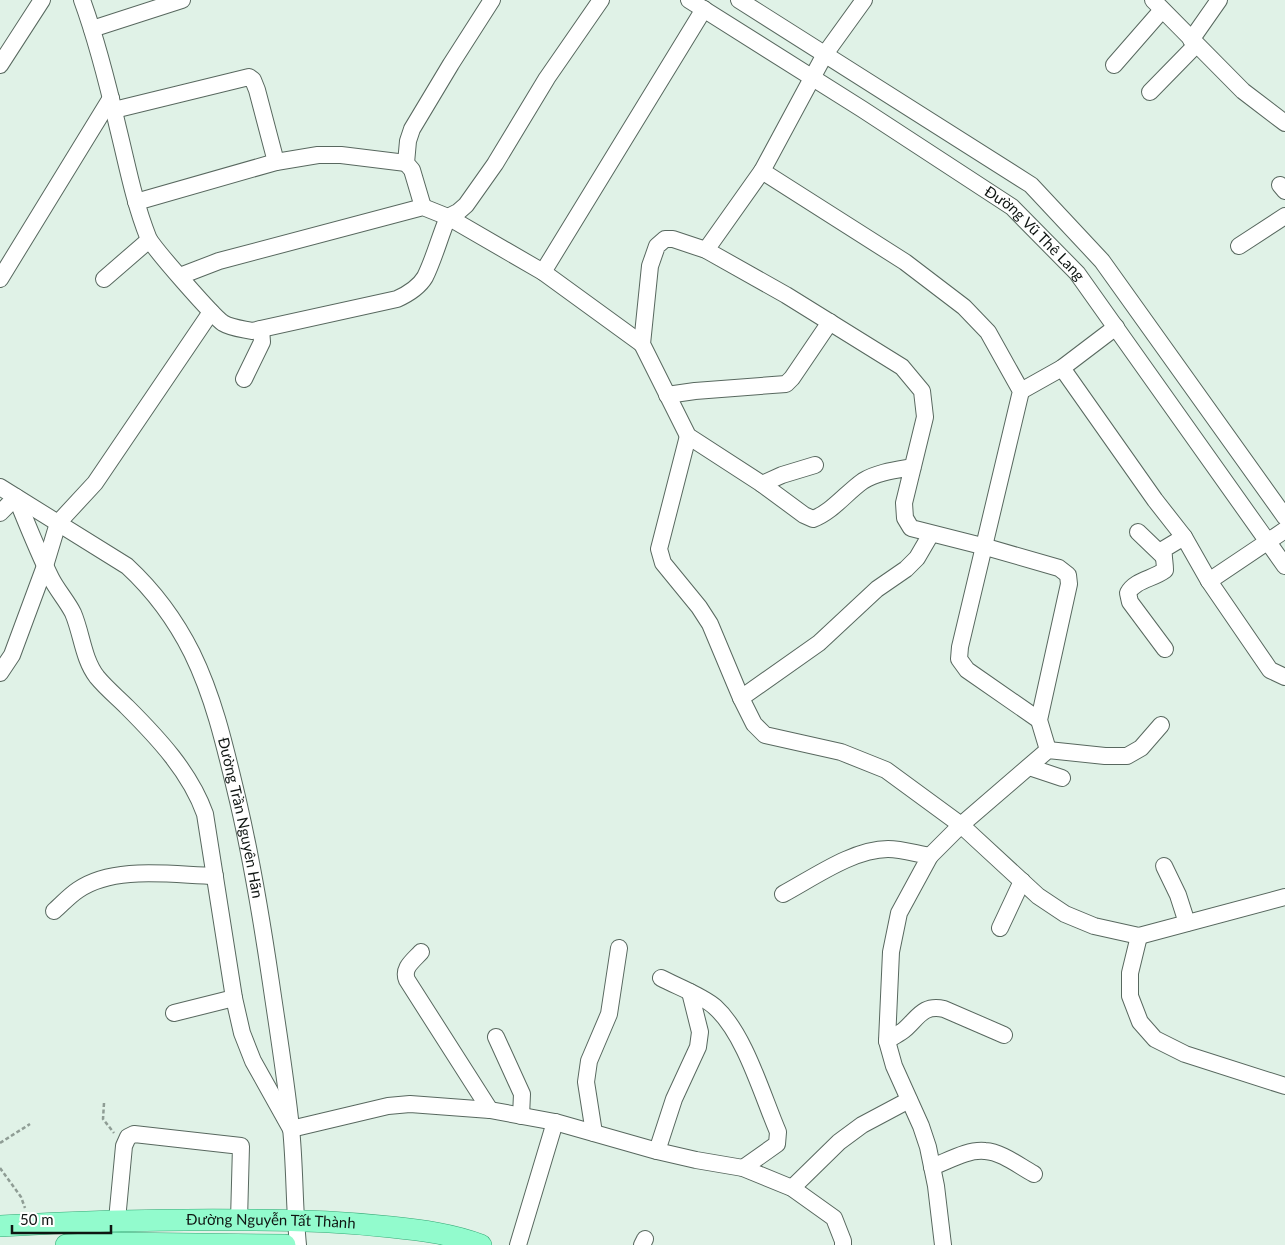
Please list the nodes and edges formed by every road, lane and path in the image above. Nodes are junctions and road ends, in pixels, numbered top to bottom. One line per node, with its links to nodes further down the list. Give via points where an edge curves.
1 (42, 0): 15 (street)
2 (82, 0): 12 (street)
3 (182, 0): 12 (street)
4 (492, 0): 22 (street, via 412,129)
5 (601, 0): 27 (street, via 547,78 495,164 466,205)
6 (689, 0): 11 (street, Đường Vũ Thê Lang)
7 (739, 0): 14 (street, Đường Vũ Thê Lang)
8 (864, 0): 14 (street)
9 (1220, 0): 13 (street)
10 (1158, 5): 13 (street); 16 (street)
11 (704, 9): 17 (street, Đường Vũ Thê Lang); 31 (street)
12 (92, 29): 19 (street)
13 (1193, 42): 18 (street); 20 (street, via 1243,91)
14 (825, 54): 17 (street); 51 (street, Đường Vũ Thê Lang, via 1031,185 1102,261)
15 (0, 65)
16 (1114, 65)
17 (812, 78): 23 (street); 37 (street, Đường Vũ Thê Lang, via 1012,207 1077,273)
18 (1150, 92)
19 (113, 104): 21 (street, via 249,76 257,90); 24 (street); 33 (street)
20 (1285, 124)
21 (276, 162): 22 (street, via 318,155); 24 (street)
22 (406, 162): 25 (street, via 412,170)
23 (762, 171): 30 (street); 42 (street, via 905,262 964,307 988,332)
24 (136, 202): 28 (street)
25 (423, 207): 27 (street); 32 (street, via 219,261)
26 (1285, 216): 29 (street)
27 (448, 217): 31 (street); 38 (street, via 425,278 408,294)
28 (149, 240): 32 (street); 34 (street)
29 (1239, 246)
30 (706, 250): 36 (street); 39 (street, via 673,239 658,246 650,266)
31 (543, 272): 39 (street)
32 (180, 276): 35 (street)
33 (0, 279)
34 (104, 279)
35 (211, 312): 38 (street, via 223,323 238,328); 52 (street, via 95,483)
36 (830, 322): 43 (street, via 786,384); 46 (street, via 902,367 922,391 925,417)
37 (1116, 328): 40 (street); 57 (street, Đường Vũ Thê Lang)
38 (262, 329): 41 (street, via 262,342)
39 (642, 344): 43 (street)
40 (1062, 368): 42 (street); 56 (street)
41 (244, 378)
42 (1021, 391): 58 (street)
43 (667, 395): 44 (street)
44 (688, 436): 47 (street); 66 (street, via 659,549 663,563 710,624)
45 (816, 465): 47 (street)
46 (913, 467): 47 (street, via 865,480 822,516 813,519); 55 (street, via 904,503 905,518 911,528)
47 (762, 484)
48 (0, 487): 49 (street, Đường Trần Nguyên Hãn)
49 (16, 497): 50 (street); 52 (street, Đường Trần Nguyên Hãn); 60 (street)
50 (0, 513)
51 (1285, 517)
52 (58, 523): 60 (street); 99 (street, Đường Trần Nguyên Hãn, via 127,566 150,589 182,635 208,691 230,768 257,890)
53 (1285, 530): 57 (street)
54 (1138, 532): 59 (street)
55 (931, 534): 58 (street); 66 (street, via 917,558 906,569 877,589 820,643)
56 (1184, 537): 59 (street, via 1164,549); 62 (street)
57 (1268, 542): 61 (street, Đường Vũ Thê Lang); 62 (street)
58 (986, 547): 67 (street, via 959,659 967,670); 67 (street, via 1059,568 1068,575 1069,584)
59 (1163, 556): 63 (street, via 1165,570 1132,586 1128,593 1130,602)
60 (45, 566): 64 (street, via 12,655); 75 (street, via 72,611 96,676 159,740 193,787 205,814)
61 (1285, 566)
62 (1209, 581): 65 (street, via 1270,670)
63 (1165, 649)
64 (0, 673)
65 (1285, 677)
66 (741, 698): 72 (street, via 754,724 765,735 841,752 886,770)
67 (1039, 720): 69 (street)
68 (1161, 725): 69 (street, via 1141,748 1127,756)
69 (1048, 750): 70 (street)
70 (1029, 768): 71 (street); 72 (street)
71 (1062, 778)
72 (961, 825): 73 (street); 76 (street)
73 (930, 856): 77 (street, via 888,850 868,852); 91 (street, via 899,913 890,952)
74 (1164, 866): 80 (street)
75 (215, 876): 79 (street, via 121,874 96,880); 87 (street)
76 (1022, 881): 81 (street); 82 (street, via 1065,914 1094,926)
77 (783, 894)
78 (1285, 897): 80 (street)
79 (54, 911)
80 (1187, 923): 82 (street)
81 (1000, 928)
82 (1139, 936): 92 (street, via 1130,973 1130,996 1140,1022 1155,1039 1184,1054)
83 (619, 948): 100 (street, via 609,1014 589,1061 586,1082)
84 (421, 952): 95 (street, via 406,968 407,980)
85 (661, 978): 86 (street)
86 (690, 992): 103 (street, via 700,1032 698,1047 674,1099); 106 (street, via 713,1005 730,1022 778,1132 777,1144)
87 (234, 998): 88 (street); 99 (street, via 242,1033 253,1060)
88 (174, 1013)
89 (1004, 1036): 91 (street, via 934,1006)
90 (496, 1037): 96 (street, via 522,1094)
91 (887, 1041): 93 (street)
92 (1285, 1086)
93 (909, 1100): 104 (street, via 921,1126); 108 (street, via 862,1125 839,1142)
94 (104, 1103): 102 (path, via 103,1119)
95 (490, 1110): 96 (street); 99 (street, via 410,1104 388,1106)
96 (521, 1116): 97 (street)
97 (555, 1122): 100 (street); 118 (street)
98 (30, 1124): 101 (path)
99 (291, 1129): 111 (street, Đường Trần Nguyên Hãn)
100 (594, 1133): 103 (street)
101 (0, 1143)
102 (124, 1146): 109 (street); 110 (street, via 128,1137 134,1134 241,1146)
103 (657, 1150): 106 (street)
104 (932, 1166): 107 (street, via 974,1151 985,1151 997,1153); 120 (street)
105 (0, 1168): 112 (path, via 21,1197)
106 (743, 1168): 108 (street)
107 (1034, 1174)
108 (792, 1188): 119 (street, via 834,1218)
109 (117, 1220): 110 (main road, Đường Nguyễn Tất Thành); 112 (main road, Đường Nguyễn Tất Thành)
110 (239, 1220): 111 (main road, Đường Nguyễn Tất Thành)
111 (296, 1220): 116 (street, Đường Trần Nguyên Hãn); 117 (main road, Đường Nguyễn Tất Thành, via 418,1230)
112 (28, 1225): 113 (main road, Đường Nguyễn Tất Thành)
113 (0, 1226)
114 (66, 1245): 115 (main road, Đường Nguyễn Tất Thành, via 115,1242)
115 (285, 1245)
116 (298, 1245)
117 (481, 1245)
118 (518, 1245)
119 (843, 1245)
120 (943, 1245)

